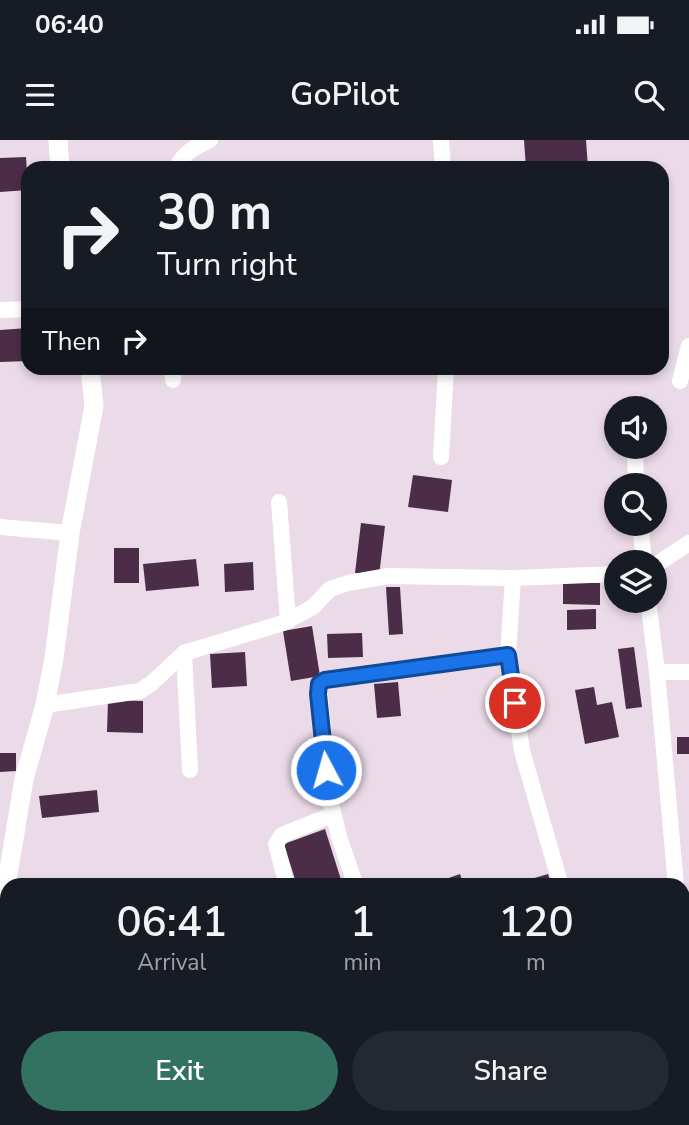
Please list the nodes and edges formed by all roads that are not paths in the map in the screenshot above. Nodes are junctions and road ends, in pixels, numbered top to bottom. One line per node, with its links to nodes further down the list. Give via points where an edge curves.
1 (58, 140): 4 (street)
2 (210, 140): 5 (street)
3 (441, 140): 6 (street)
4 (60, 161)
5 (180, 161)
6 (442, 161)
7 (21, 309): 8 (street)
8 (0, 310)
9 (689, 346): 12 (street)
10 (91, 375): 16 (street, via 94,406)
11 (446, 375): 13 (street)
12 (680, 381)
13 (441, 457)
14 (279, 502): 22 (street)
15 (0, 527): 16 (street)
16 (70, 533): 27 (street)
17 (689, 543): 18 (street)
18 (667, 557)
19 (604, 574): 20 (street)
20 (513, 578): 22 (street, via 367,578 330,589 313,607); 24 (street)
21 (650, 613): 25 (street)
22 (288, 621): 23 (street)
23 (184, 653): 27 (street, via 140,691); 28 (street)
24 (508, 655): 29 (street, via 319,684); 35 (street, via 522,751)
25 (657, 672): 26 (street); 36 (street)
26 (689, 672)
27 (45, 705): 30 (street)
28 (190, 770)
29 (332, 815): 33 (street, via 282,835 276,844); 34 (street)
30 (7, 835): 31 (street)
31 (5, 855): 32 (street)
32 (3, 878)
33 (285, 878)
34 (353, 878)
35 (559, 878)
36 (675, 878)

